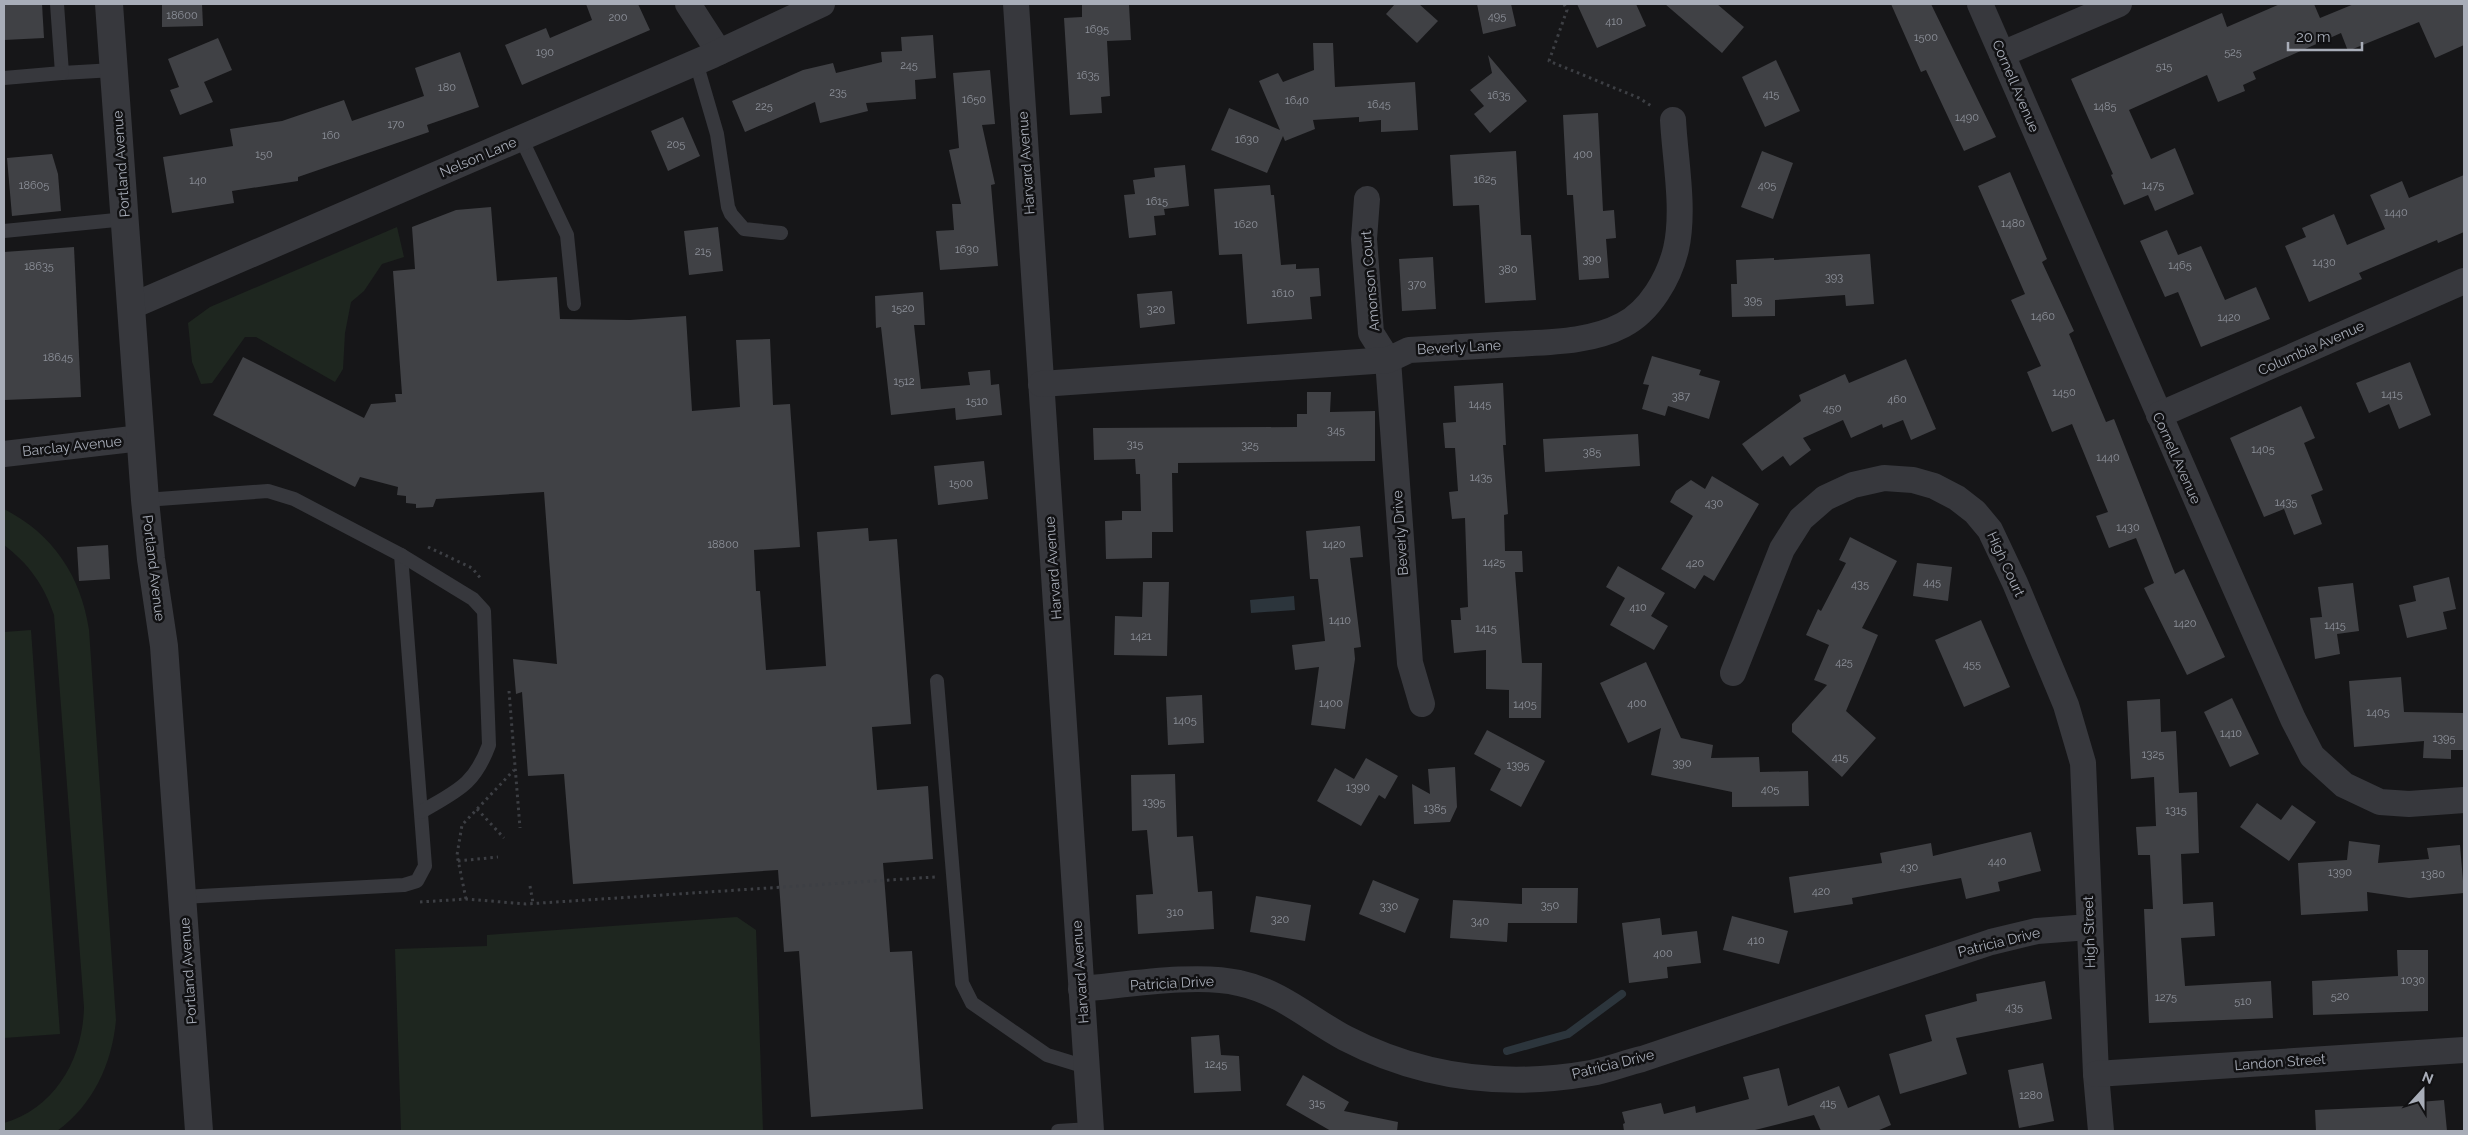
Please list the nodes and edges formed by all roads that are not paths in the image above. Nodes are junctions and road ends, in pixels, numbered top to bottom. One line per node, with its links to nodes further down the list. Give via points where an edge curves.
1 (57, 4): 11 (lane)
2 (109, 4): 10 (street, Portland Avenue)
3 (688, 4): 9 (street)
4 (1016, 4): 23 (street, Harvard Avenue)
5 (1980, 4): 8 (street, Cornell Avenue)
6 (2119, 4): 8 (street)
7 (816, 5): 9 (street, Nelson Lane)
8 (2002, 54): 24 (street, Cornell Avenue)
9 (707, 57): 14 (street, Nelson Lane); 18 (lane, via 731,214 744,229)
10 (114, 70): 11 (lane); 16 (street, Portland Avenue)
11 (62, 73): 12 (lane)
12 (4, 78)
13 (1673, 120): 22 (street, Beverly Lane, via 1679,222 1676,248 1668,273 1641,313 1622,326 1576,340 1409,350)
14 (521, 138): 20 (lane, via 567,235); 21 (street, Nelson Lane)
15 (1367, 199): 22 (street, Amonson Court, via 1364,239 1372,333)
16 (126, 219): 17 (lane); 21 (street, Portland Avenue)
17 (4, 231)
18 (780, 234)
19 (2464, 281): 24 (street, Columbia Avenue)
20 (574, 304)
21 (132, 306): 25 (street, Portland Avenue)
22 (1388, 360): 23 (street, Beverly Lane); 31 (street, Beverly Drive, via 1410,663)
23 (1041, 384): 37 (street, Harvard Avenue)
24 (2158, 415): 33 (street, Cornell Avenue, via 2312,756 2344,785 2380,802 2409,804)
25 (141, 438): 26 (street, Barclay Avenue); 27 (street, Portland Avenue)
26 (4, 454)
27 (146, 500): 28 (lane, via 268,491 294,498); 35 (street, Portland Avenue, via 164,646)
28 (401, 555): 34 (lane); 34 (lane, via 473,598 484,611 489,745 482,765 467,785)
29 (1733, 673): 32 (street, High Court, via 1782,549 1801,519 1825,498 1853,484 1884,478 1913,480 1957,498 1990,530 2016,583)
30 (937, 681): 39 (lane, via 962,983 972,1003 1047,1056)
31 (1422, 704)
32 (2076, 734): 36 (street, High Street, via 2083,763)
33 (2464, 800)
34 (421, 812): 35 (lane, via 425,866 417,881 404,885)
35 (182, 897): 42 (street, Portland Avenue)
36 (2089, 927): 37 (street, Patricia Drive, via 2037,931 1991,942 1642,1059 1592,1073 1547,1079 1477,1079 1409,1065 1376,1054 1342,1036 1276,994 1236,982 1195,979); 40 (street, High Street)
37 (1081, 989): 39 (street, Harvard Avenue)
38 (2464, 1050): 40 (street, Landon Street)
39 (1086, 1067): 41 (street, Harvard Avenue)
40 (2096, 1074): 44 (street, High Street)
41 (1091, 1130): 43 (lane)
42 (199, 1131)
43 (1058, 1131)
44 (2102, 1131)

